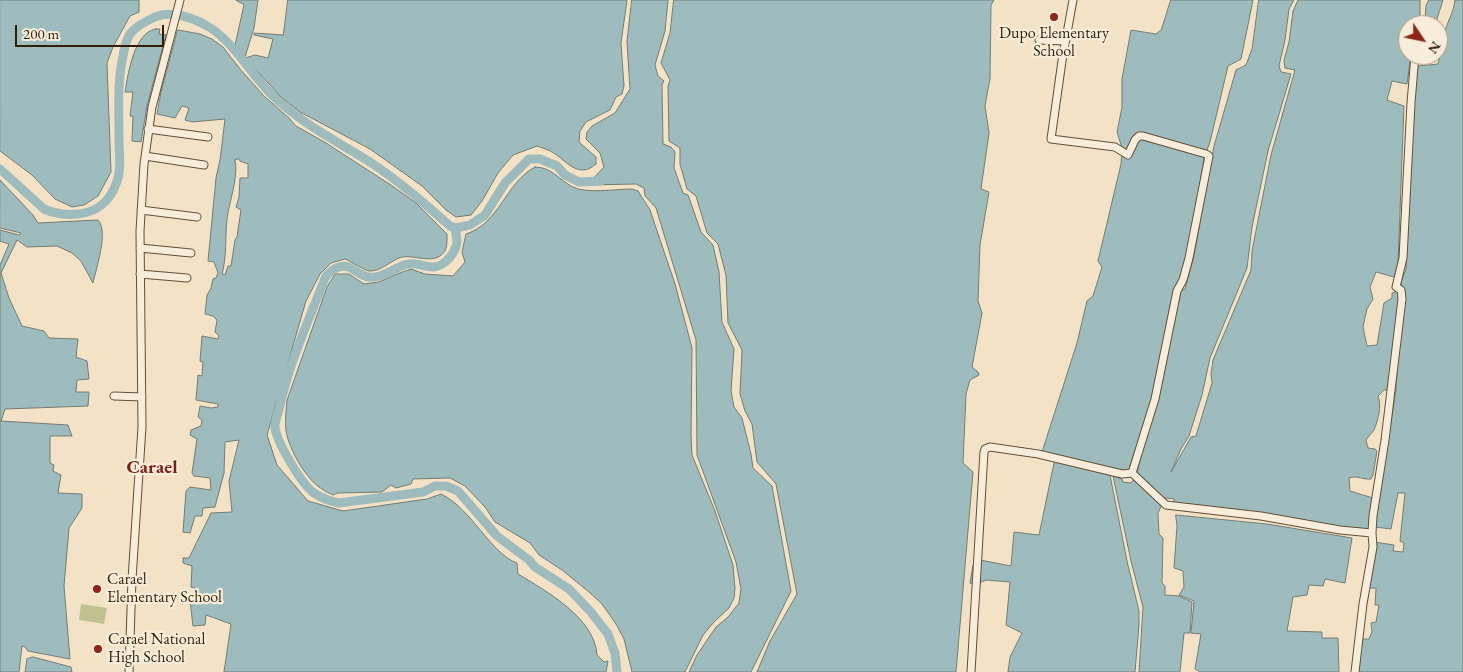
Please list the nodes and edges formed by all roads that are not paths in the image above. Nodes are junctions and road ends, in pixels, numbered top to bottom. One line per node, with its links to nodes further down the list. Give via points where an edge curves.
1 (180, 0): 6 (street)
2 (1073, 0): 4 (street)
3 (1039, 40): 4 (street)
4 (1065, 41): 18 (street, via 1052,140 1108,145 1128,155 1137,138 1143,136 1209,156 1189,258 1177,291 1155,399)
5 (1414, 65): 19 (street, via 1403,258 1396,287 1400,289 1402,299)
6 (148, 129): 7 (street); 8 (street)
7 (208, 137)
8 (145, 156): 9 (street); 10 (street)
9 (204, 165)
10 (141, 210): 11 (street); 12 (street)
11 (197, 217)
12 (140, 248): 13 (street); 14 (street)
13 (191, 253)
14 (140, 274): 15 (street); 17 (street)
15 (187, 278)
16 (114, 396): 17 (street)
17 (142, 397): 20 (street)
18 (1134, 475): 19 (street, via 1164,504); 21 (street, via 1038,454 985,449)
19 (1372, 533): 22 (street, via 1373,547)
20 (129, 672)
21 (971, 672)
22 (1355, 672)

